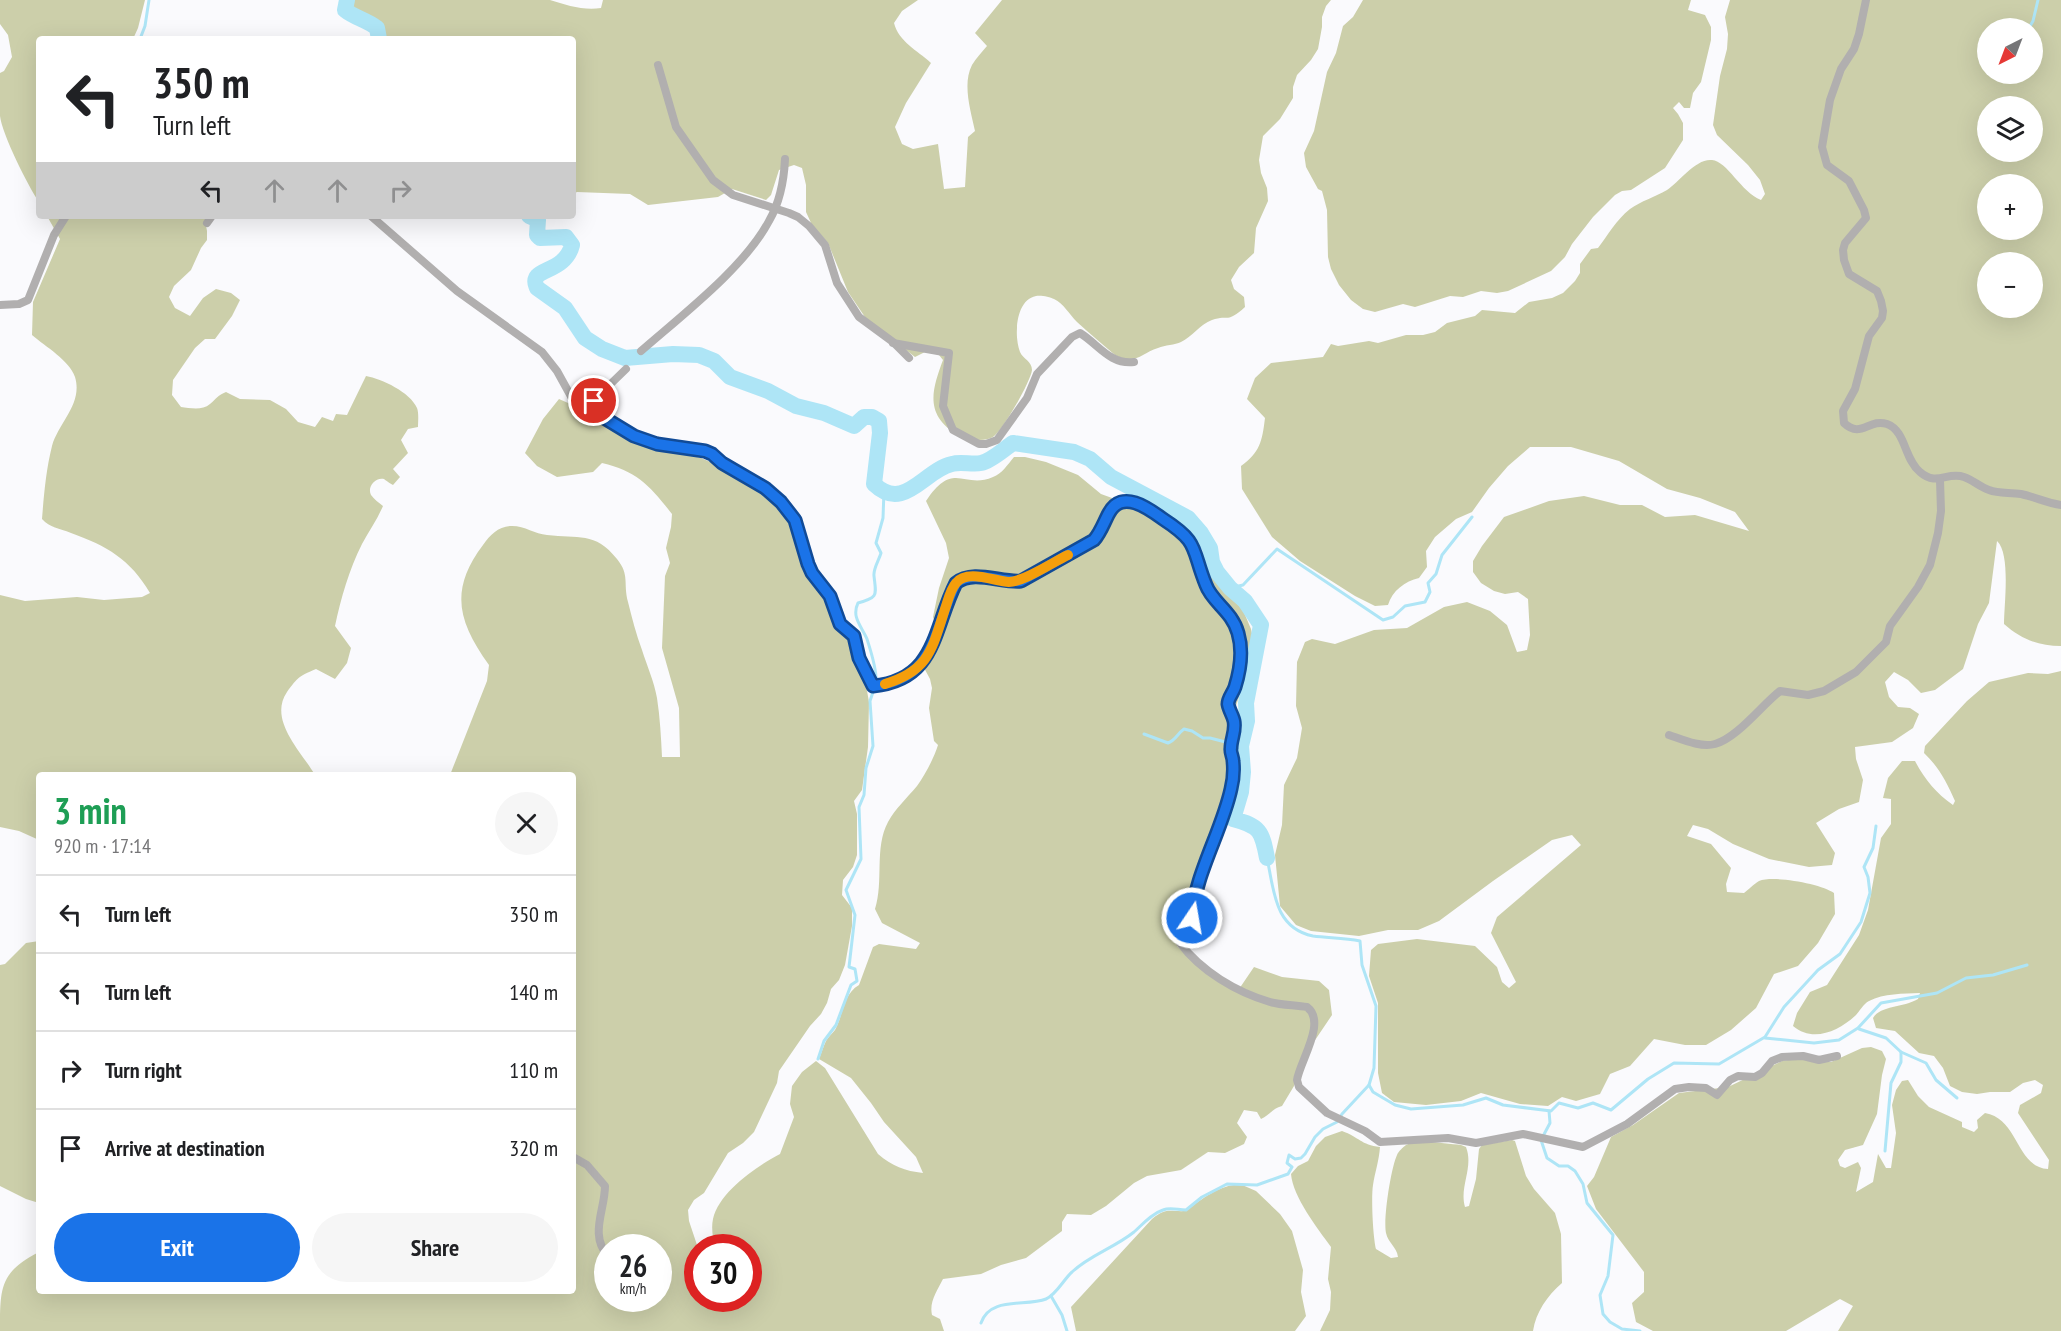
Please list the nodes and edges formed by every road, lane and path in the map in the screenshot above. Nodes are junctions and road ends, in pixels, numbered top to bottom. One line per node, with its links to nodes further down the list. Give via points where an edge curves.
1 (1866, 0): 14 (street, via 1854,49 1841,69 1830,100 1822,147 1827,165 1849,181 1866,218 1845,243 1847,269 1877,291 1883,311 1869,336 1843,417 1849,428 1856,430 1880,422 1895,428 1913,465 1926,476)
2 (658, 65): 4 (street, via 676,127 713,180 733,195)
3 (785, 159): 4 (street, via 785,175)
4 (775, 208): 8 (street, via 809,226 825,245 837,283 853,309); 9 (street, via 746,253)
5 (64, 219): 7 (street, via 28,300)
6 (374, 219): 13 (street, via 457,291 542,352 558,371 573,400 580,407)
7 (0, 305)
8 (893, 342): 10 (street); 11 (street, via 949,353 943,406 953,430 980,444 997,440 1027,398 1037,374 1072,337 1080,333 1117,361)
9 (641, 351)
10 (909, 358)
11 (1134, 362)
12 (626, 369): 13 (street)
13 (592, 407): 17 (street, via 634,436 712,454 781,502 795,520 812,573 830,596 840,624 854,636 859,658 873,686 916,671 932,648 956,583 964,577 1021,581 1094,540 1113,507 1125,501 1150,510 1183,532 1196,551 1211,594 1232,620 1241,651 1228,705 1234,722 1231,789 1192,918 1180,943 1210,973 1239,989 1271,1002 1307,1006 1313,1015 1314,1030 1298,1071 1299,1087 1327,1113 1380,1142 1448,1138 1476,1143 1523,1134 1583,1147 1627,1124 1675,1089 1706,1088 1717,1095 1730,1080 1738,1076 1755,1077 1772,1061)
14 (1940, 480): 15 (street, via 1963,477 1996,492 2029,496); 16 (street, via 1941,511 1930,565 1890,626 1886,642 1856,672 1824,691 1808,695 1780,691 1734,734 1713,745)
15 (2061, 506)
16 (1669, 735)
17 (1837, 1056)
18 (576, 1159): 19 (street, via 605,1186)
19 (597, 1234)

